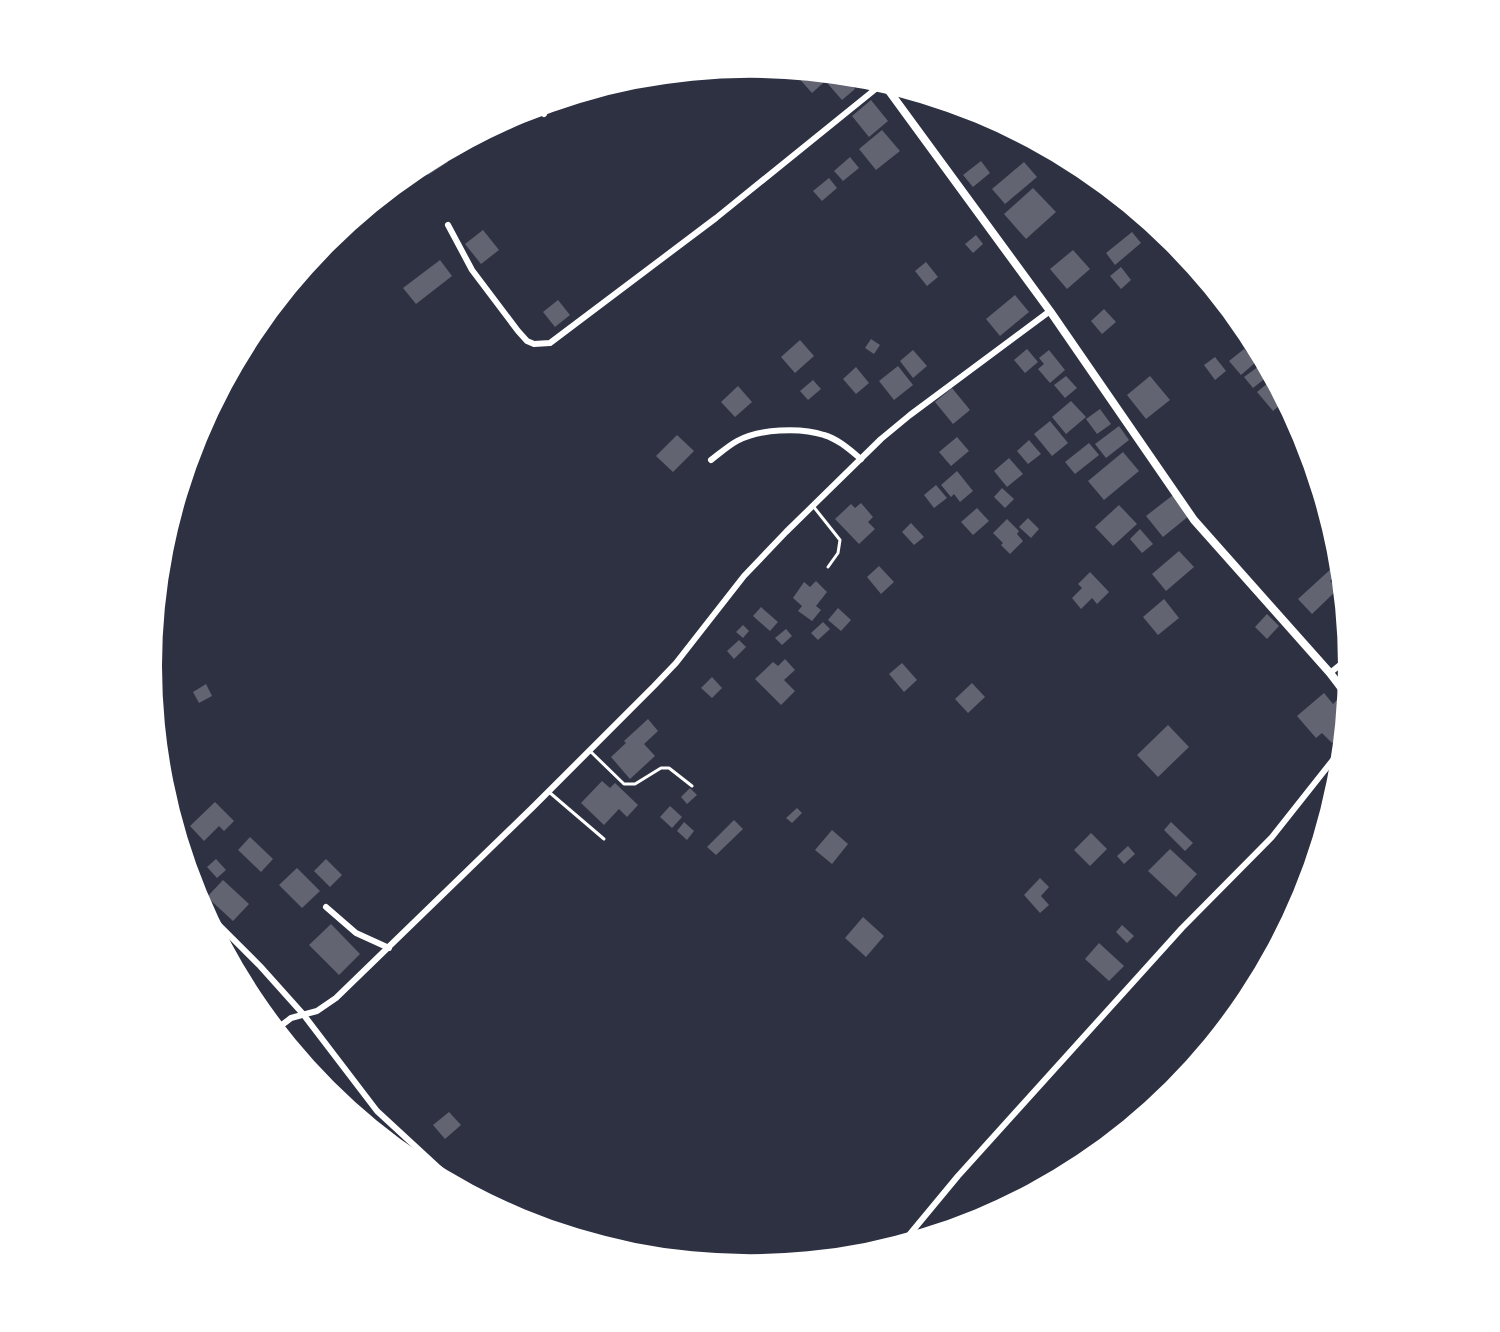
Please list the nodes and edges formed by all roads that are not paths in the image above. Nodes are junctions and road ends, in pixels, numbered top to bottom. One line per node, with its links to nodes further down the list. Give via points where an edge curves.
1 (871, 90): 3 (street, via 716,218 550,343 534,344 518,331 472,270)
2 (893, 96): 4 (street)
3 (448, 225)
4 (1050, 311): 5 (street, via 910,415); 10 (street, via 1194,520)
5 (861, 459): 6 (street, via 824,435 790,430 754,435); 7 (street)
6 (711, 460)
7 (813, 506): 8 (lane, via 840,540); 12 (street)
8 (828, 567)
9 (1338, 667): 10 (street)
10 (1330, 673): 11 (street)
11 (1338, 683)
12 (590, 751): 14 (lane, via 624,784 669,768); 15 (street)
13 (1330, 764): 23 (street, via 1272,837 1182,928)
14 (692, 786)
15 (549, 791): 16 (lane); 19 (street)
16 (604, 839)
17 (326, 907): 19 (street, via 356,933)
18 (226, 932): 20 (street)
19 (389, 948): 20 (street, via 336,998)
20 (303, 1014): 21 (street); 22 (street, via 377,1111)
21 (284, 1024)
22 (428, 1158)
23 (913, 1231)

